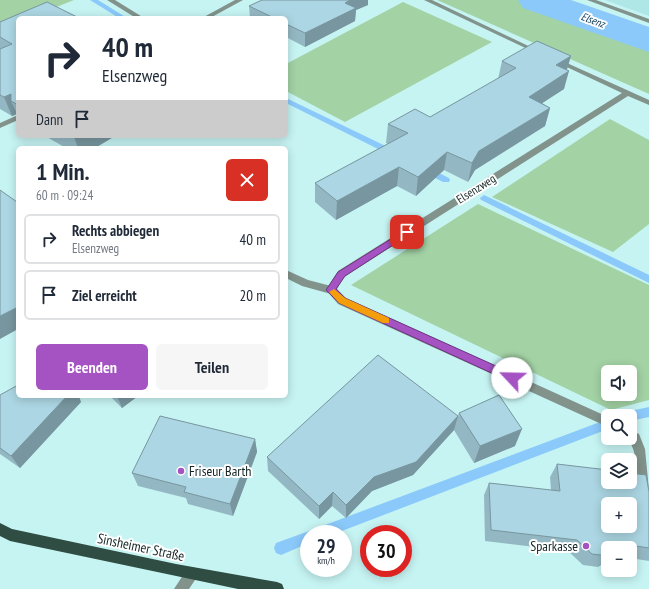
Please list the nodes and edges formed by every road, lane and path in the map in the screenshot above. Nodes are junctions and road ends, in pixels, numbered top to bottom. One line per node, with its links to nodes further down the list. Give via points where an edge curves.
1 (110, 0): 5 (street)
2 (240, 0): 6 (street)
3 (427, 0): 8 (street)
4 (590, 0): 7 (street)
5 (138, 16)
6 (209, 16)
7 (649, 21)
8 (627, 93): 9 (street); 13 (street, Elsenzweg, via 341,274)
9 (649, 103)
10 (16, 117): 11 (street)
11 (0, 126)
12 (288, 275): 13 (street)
13 (331, 290): 14 (street, via 342,301)
14 (601, 418)
15 (637, 445): 16 (street)
16 (646, 497)
17 (0, 529): 18 (main road, Sinsheimer Straße, via 10,535)
18 (192, 574): 19 (street); 20 (main road, Sinsheimer Straße)
19 (181, 589)
20 (277, 589)

